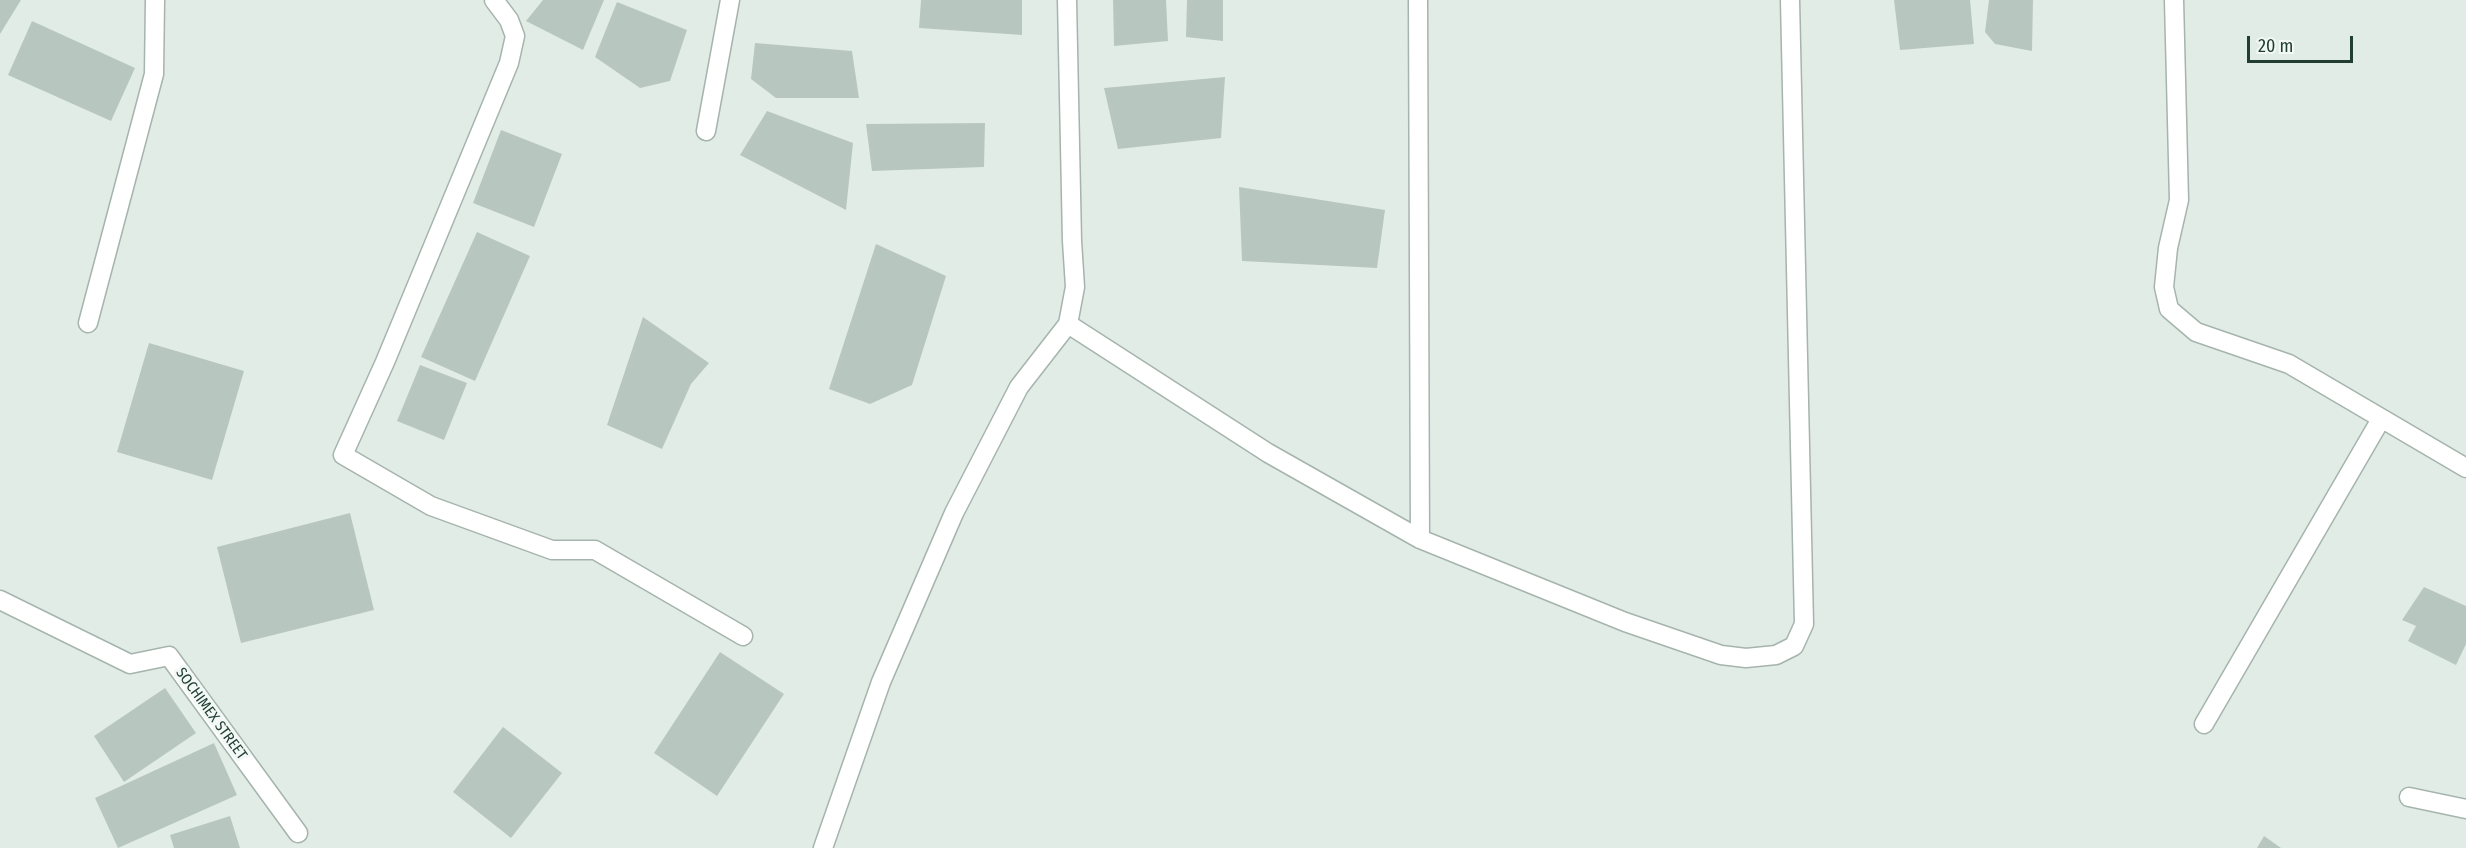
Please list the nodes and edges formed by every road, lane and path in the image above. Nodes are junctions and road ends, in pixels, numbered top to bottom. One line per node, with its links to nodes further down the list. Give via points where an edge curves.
1 (155, 0): 9 (street, via 154,74)
2 (494, 0): 15 (street, via 515,36 509,63 343,455 431,506 552,550 595,550)
3 (730, 0): 8 (street)
4 (1067, 0): 10 (street, via 1075,286)
5 (1418, 0): 13 (street)
6 (1791, 0): 13 (street, via 1804,624 1794,646 1776,655 1721,655)
7 (2174, 0): 11 (street, via 2179,200 2164,287 2169,309 2196,332 2289,364)
8 (706, 131)
9 (88, 323)
10 (1068, 324): 13 (street, via 1268,453); 20 (street, via 1019,387 954,513 881,682)
11 (2381, 419): 12 (street); 16 (street)
12 (2466, 468)
13 (1420, 539)
14 (0, 600): 19 (street, SOCHIMEX STREET, via 130,664 169,656)
15 (743, 636)
16 (2204, 724)
17 (2409, 797): 18 (street)
18 (2466, 809)
19 (298, 833)
20 (823, 848)

